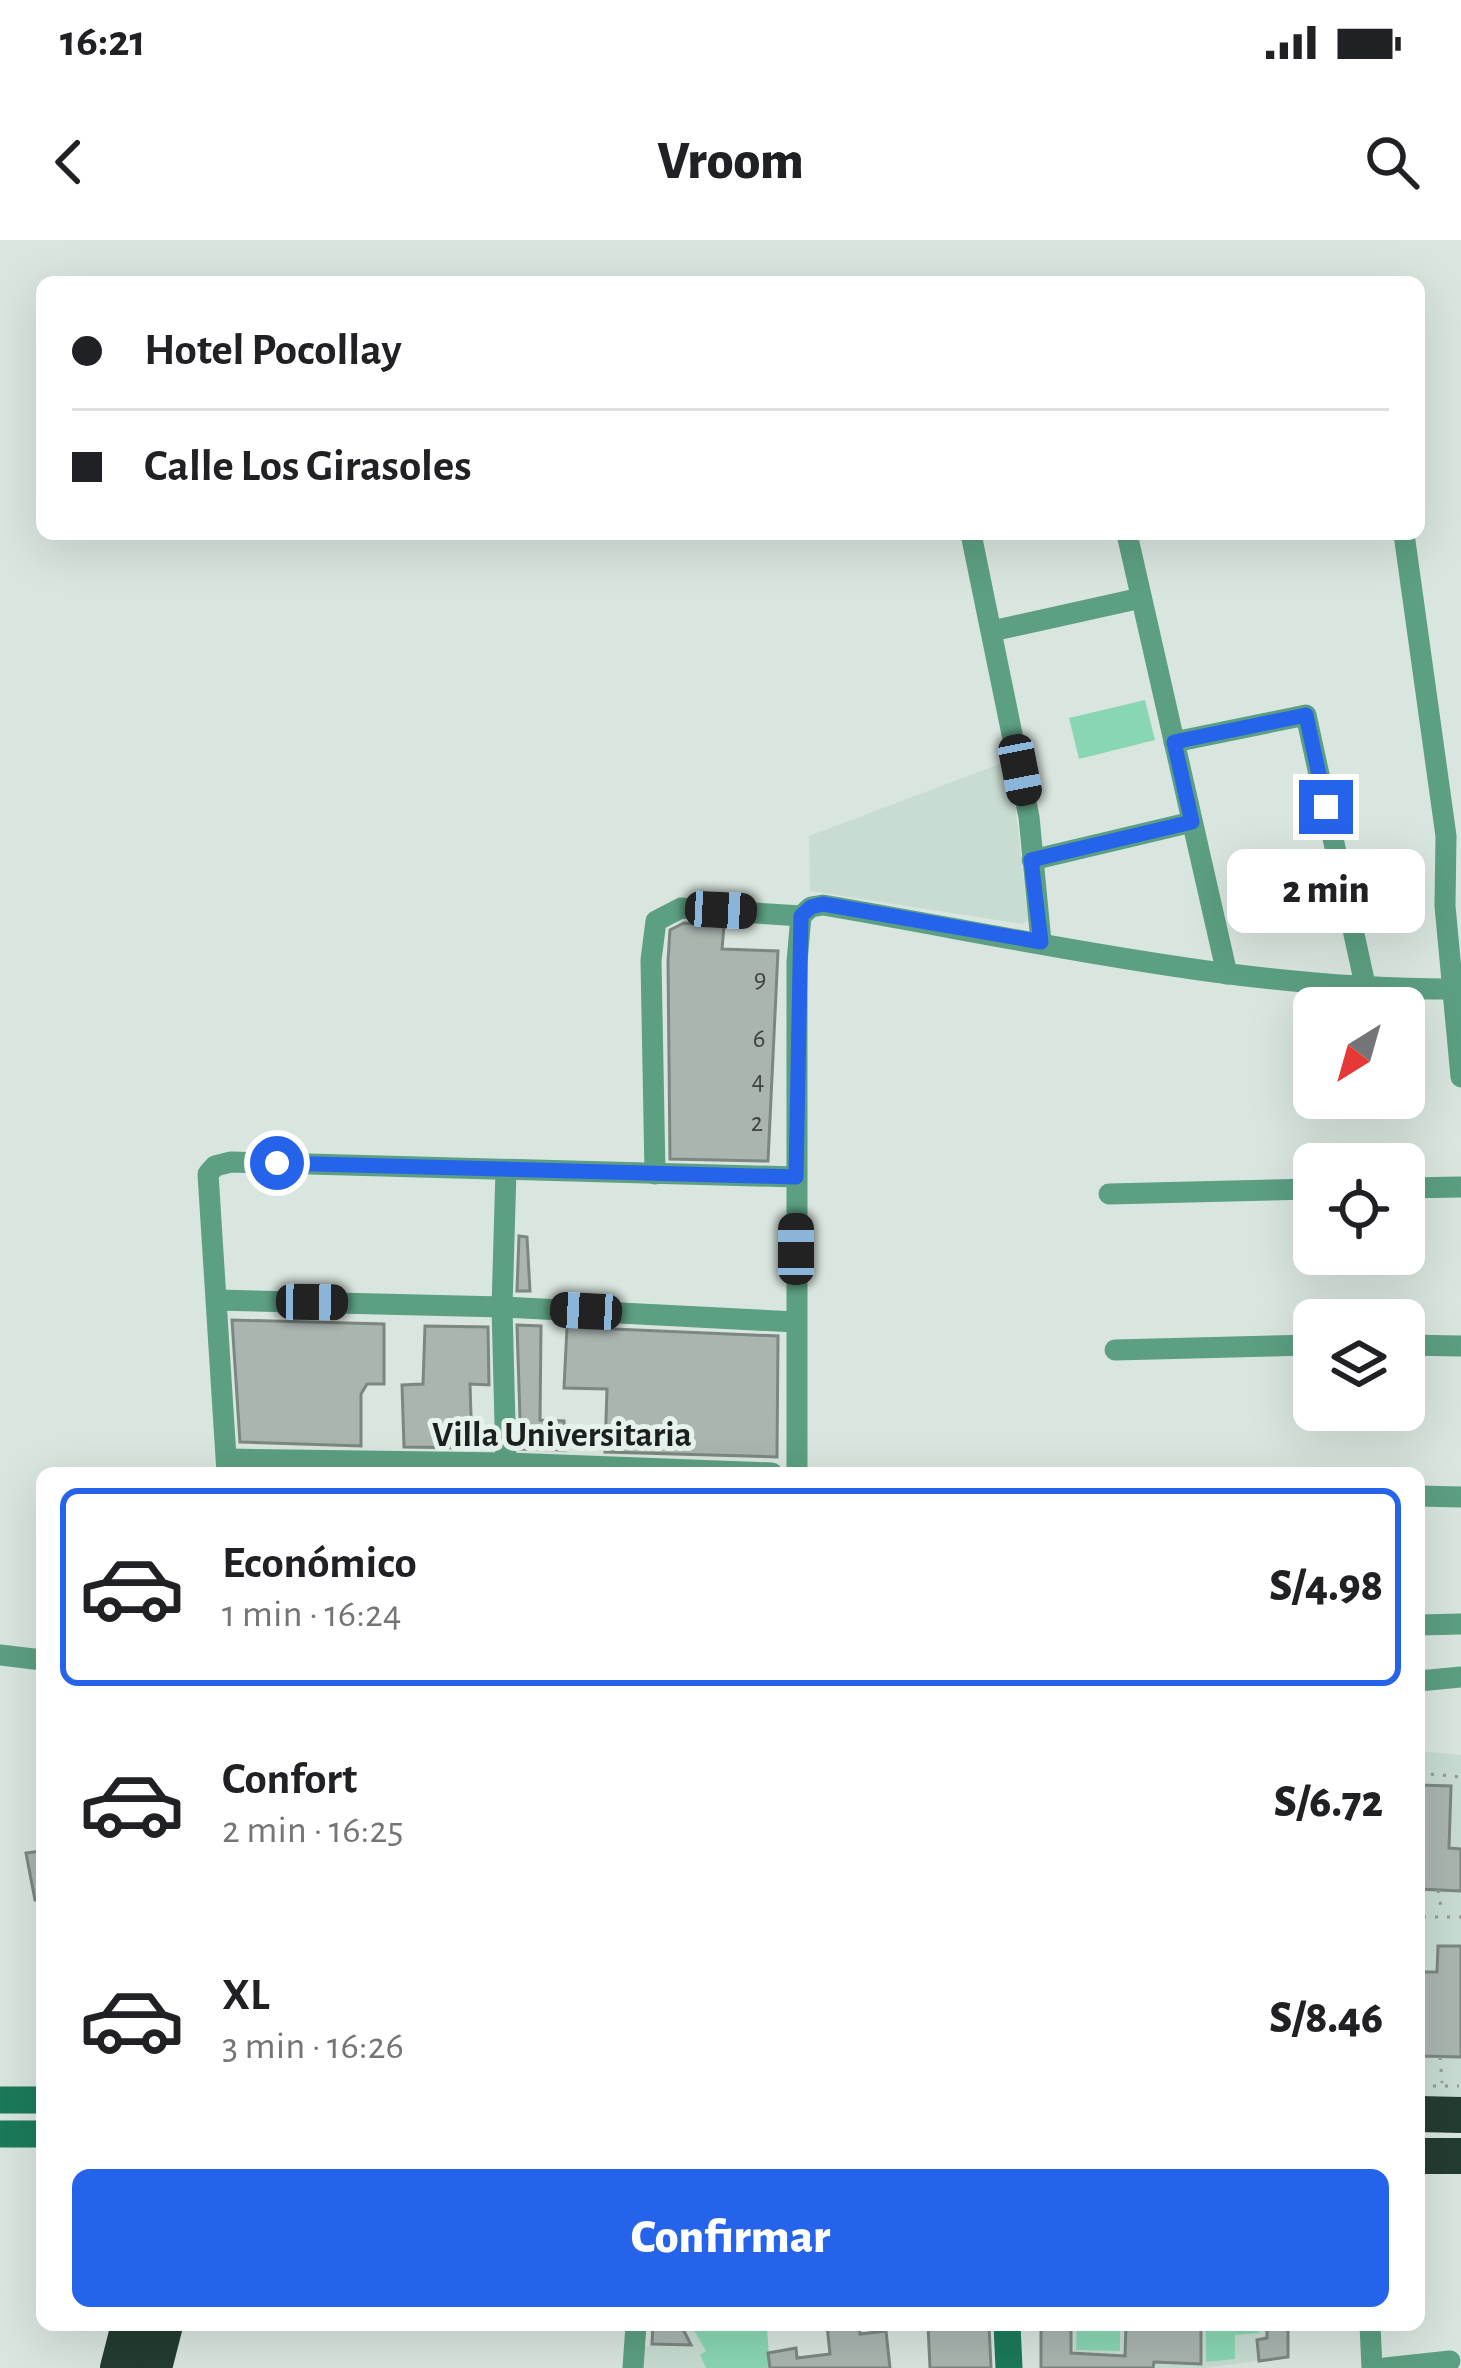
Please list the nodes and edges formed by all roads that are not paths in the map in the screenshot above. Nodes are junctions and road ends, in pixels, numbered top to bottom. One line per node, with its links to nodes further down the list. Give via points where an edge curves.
1 (972, 540): 5 (street)
2 (1128, 540): 4 (street)
3 (1405, 540): 15 (street, via 1446,836 1445,906)
4 (1141, 598): 5 (street); 6 (street)
5 (992, 631): 8 (street)
6 (1174, 742): 7 (street); 13 (street, via 1306,715)
7 (1192, 822): 8 (street); 11 (street)
8 (1031, 860): 10 (street)
9 (801, 916): 10 (street, via 823,904); 18 (street, via 681,908 656,921); 19 (street)
10 (1041, 942): 11 (street)
11 (1227, 974): 12 (street)
12 (1347, 987)
13 (1366, 987)
14 (1425, 989): 15 (street)
15 (1457, 989): 16 (street)
16 (1461, 1077)
17 (506, 1170): 18 (street); 24 (street, via 214,1166 208,1174); 25 (street)
18 (655, 1174): 19 (street)
19 (796, 1177): 26 (street)
20 (1461, 1187): 21 (street)
21 (1425, 1188)
22 (1293, 1190): 23 (street)
23 (1109, 1194)
24 (218, 1300): 25 (street); 32 (street)
25 (502, 1307): 26 (street); 31 (street)
26 (796, 1322): 34 (street)
27 (1293, 1346): 30 (street)
28 (1425, 1346): 29 (street)
29 (1461, 1346)
30 (1115, 1351)
31 (506, 1463): 32 (street); 33 (street)
32 (227, 1466)
33 (612, 1467)
34 (797, 1467)
35 (1425, 1496): 36 (street)
36 (1461, 1497)
37 (1461, 1624): 38 (street)
38 (1425, 1625)
39 (0, 1655): 40 (street)
40 (36, 1659)
41 (1461, 1677): 42 (street)
42 (1425, 1680)
43 (0, 2100): 44 (main road)
44 (36, 2100)
45 (0, 2134): 46 (main road)
46 (36, 2134)
47 (1425, 2156): 48 (highway)
48 (1461, 2156)
49 (127, 2331): 55 (highway)
50 (163, 2331): 56 (highway)
51 (636, 2331): 57 (street)
52 (1007, 2331): 58 (main road)
53 (1370, 2331): 59 (street)
54 (1450, 2361): 60 (street)
55 (118, 2368)
56 (154, 2368)
57 (633, 2368)
58 (1010, 2368)
59 (1372, 2368)
60 (1385, 2368)

